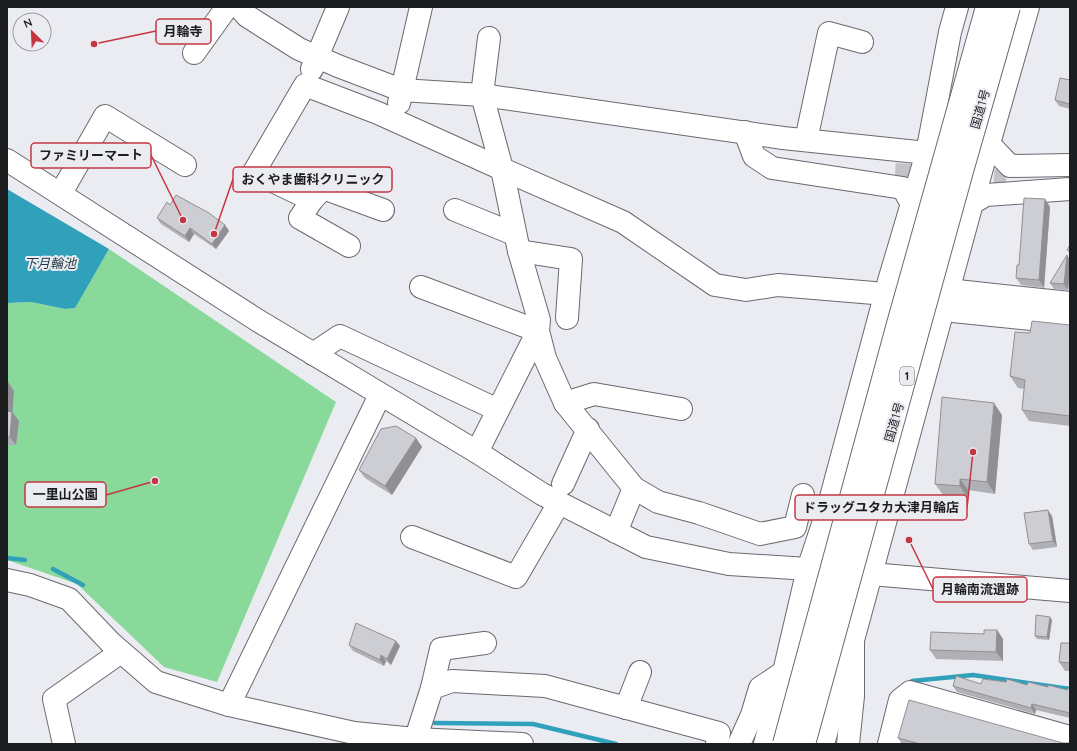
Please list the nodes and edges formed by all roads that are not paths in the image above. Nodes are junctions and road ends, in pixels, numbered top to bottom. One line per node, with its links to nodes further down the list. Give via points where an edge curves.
1 (227, 7): 11 (main road)
2 (338, 7): 12 (main road)
3 (421, 7): 14 (main road)
4 (957, 7): 20 (main road)
5 (987, 7): 77 (main road, 国道1号 / 1, bridge)
6 (1009, 7): 78 (main road, 国道1号 / 1, bridge)
7 (1028, 7): 19 (main road)
8 (248, 11): 12 (main road, via 299,48)
9 (489, 38): 15 (main road)
10 (862, 42): 18 (main road, via 829,33)
11 (194, 54)
12 (317, 57): 13 (main road); 14 (main road)
13 (305, 85): 16 (main road); 30 (main road, via 254,172)
14 (401, 90): 15 (main road); 16 (main road)
15 (482, 95): 17 (main road); 24 (main road)
16 (396, 121): 24 (main road)
17 (745, 132): 18 (main road); 25 (main road, via 779,155); 32 (main road, via 754,156 772,168 902,188)
18 (806, 140): 20 (main road)
19 (990, 145): 23 (main road, via 1010,166); 31 (main road)
20 (927, 153): 32 (main road)
21 (7, 160): 29 (main road)
22 (185, 165): 29 (main road, via 105,116)
23 (1070, 165)
24 (502, 169): 35 (main road); 38 (main road, via 623,222 715,285 779,296)
25 (895, 174)
26 (1070, 177): 27 (main road)
27 (1006, 181)
28 (1070, 189): 31 (main road, via 986,194)
29 (61, 193): 45 (main road)
30 (312, 200): 33 (main road, via 323,188); 36 (main road, via 300,218)
31 (972, 203): 39 (main road)
32 (912, 204): 38 (main road)
33 (383, 210)
34 (455, 210): 35 (main road)
35 (516, 242): 42 (main road, via 571,259); 44 (main road, via 539,320)
36 (349, 246)
37 (421, 287): 44 (main road)
38 (882, 293): 57 (main road, via 827,512)
39 (949, 300): 40 (main road); 41 (main road); 43 (main road); 58 (main road)
40 (1070, 304)
41 (1070, 314)
42 (567, 318)
43 (1070, 323)
44 (538, 331): 47 (main road, via 545,358); 49 (main road)
45 (313, 354): 46 (main road); 49 (main road, via 340,336)
46 (380, 395): 51 (main road); 67 (main road)
47 (565, 403): 48 (main road, via 594,394); 50 (main road)
48 (681, 409)
49 (498, 410): 51 (main road)
50 (588, 429): 52 (main road); 53 (main road)
51 (477, 452): 53 (main road)
52 (634, 488): 54 (main road, via 658,502 760,534 795,528); 55 (main road)
53 (561, 494): 55 (main road); 56 (main road, via 516,577)
54 (803, 495)
55 (616, 532): 57 (main road, via 646,547 729,564)
56 (412, 537)
57 (808, 568): 58 (main road, via 843,576); 65 (main road)
58 (871, 574): 60 (main road); 61 (main road)
59 (7, 580): 63 (main road, via 30,585 68,599)
60 (1070, 591)
61 (854, 640): 79 (main road); 80 (main road, via 853,696)
62 (485, 643): 66 (main road, via 441,649)
63 (122, 652): 67 (main road, via 156,682); 72 (main road, via 54,699)
64 (640, 672): 68 (main road)
65 (784, 672): 75 (main road, via 760,688); 76 (main road)
66 (432, 688): 68 (main road, via 452,681 544,686); 71 (main road)
67 (228, 705): 70 (main road)
68 (626, 708): 74 (main road, via 719,733)
69 (1070, 737): 81 (main road, via 910,692 900,700)
70 (356, 739): 71 (main road)
71 (415, 741): 73 (main road)
72 (64, 744)
73 (522, 744)
74 (717, 744)
75 (739, 744)
76 (765, 744)
77 (784, 744)
78 (804, 744)
79 (823, 744)
80 (848, 744)
81 (889, 744)

